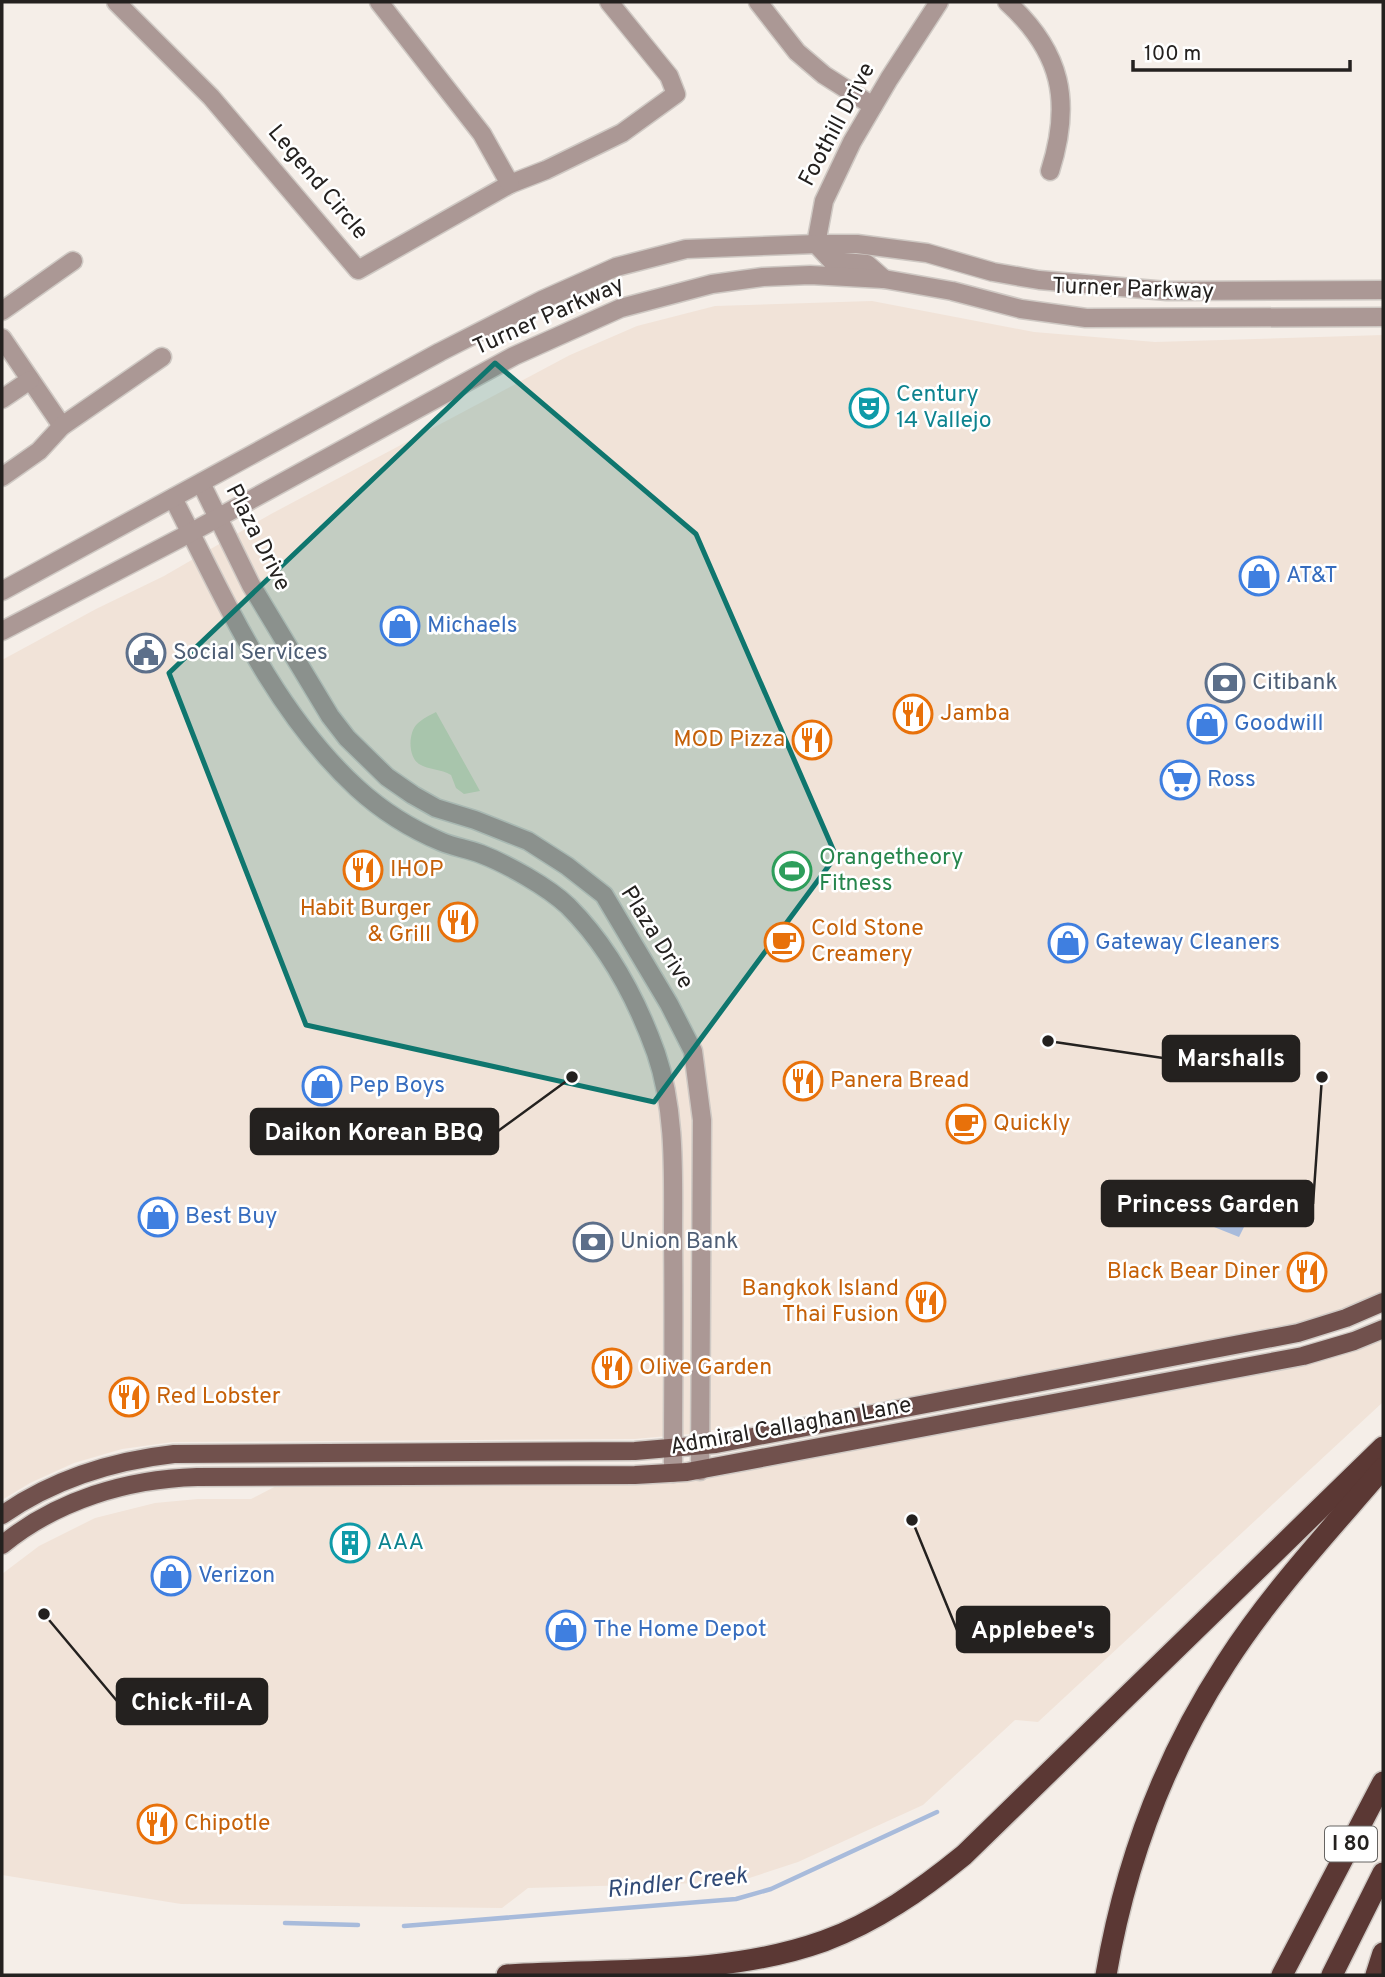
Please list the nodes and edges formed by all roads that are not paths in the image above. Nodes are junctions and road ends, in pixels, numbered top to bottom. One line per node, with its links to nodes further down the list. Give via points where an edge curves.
1 (116, 2): 9 (street, Legend Circle, via 211,97 358,270)
2 (379, 2): 9 (street, via 482,134)
3 (609, 2): 9 (street, Legend Circle, via 669,76 676,94 622,133)
4 (758, 2): 7 (street, via 797,52)
5 (939, 2): 7 (street, Foothill Drive)
6 (1007, 2): 8 (street, via 1043,42 1058,79 1059,142)
7 (873, 106): 10 (street, Foothill Drive, via 828,191)
8 (1050, 171)
9 (510, 184)
10 (816, 244): 12 (street, via 832,261 867,264); 13 (street, Turner Parkway, via 927,253 1039,280 1167,291); 22 (street, Turner Parkway, via 686,249 616,267 451,346)
11 (73, 261): 14 (street)
12 (884, 279): 15 (street, Turner Parkway, via 1086,318); 24 (street, Turner Parkway, via 763,277 712,284 621,307 514,356)
13 (1383, 290)
14 (2, 311)
15 (1383, 317)
16 (2, 338): 18 (street)
17 (162, 357): 20 (street)
18 (30, 380): 19 (street); 20 (street)
19 (2, 398)
20 (62, 426): 21 (street, via 39,452)
21 (2, 477)
22 (201, 482): 23 (street, Turner Parkway); 24 (street, Plaza Drive)
23 (173, 499): 25 (street); 26 (street, Turner Parkway)
24 (218, 517): 25 (street, Turner Parkway); 30 (street, Plaza Drive, via 251,585 347,738 413,795 436,808 528,841 604,895 669,1004 693,1051 702,1120)
25 (190, 533): 27 (street, Turner Parkway); 32 (street, via 258,661 300,726 354,786 382,810 441,841 513,869 566,904 593,934 629,990 657,1055 670,1112)
26 (2, 591)
27 (2, 631)
28 (1383, 1302): 30 (main road, Admiral Callaghan Lane, via 1297,1333)
29 (1383, 1329): 34 (main road, Admiral Callaghan Lane, via 1303,1356)
30 (700, 1446): 32 (main road, Admiral Callaghan Lane); 34 (street, Plaza Drive)
31 (1383, 1447): 41 (highway, via 973,1846 888,1910 824,1941 754,1959 681,1968)
32 (673, 1449): 35 (street); 36 (main road, Admiral Callaghan Lane, via 174,1454 125,1460 78,1474)
33 (1383, 1468): 42 (highway, via 1244,1637 1194,1716 1140,1838 1121,1900)
34 (700, 1471): 35 (main road, Admiral Callaghan Lane)
35 (673, 1474): 37 (main road, Admiral Callaghan Lane, via 176,1478 130,1484 87,1497 47,1515)
36 (2, 1515)
37 (2, 1545)
38 (1383, 1782): 43 (highway, I 80)
39 (1383, 1873): 44 (highway, I 80)
40 (1383, 1953): 45 (highway)
41 (506, 1975)
42 (1106, 1975)
43 (1282, 1975)
44 (1332, 1975)
45 (1376, 1975)

